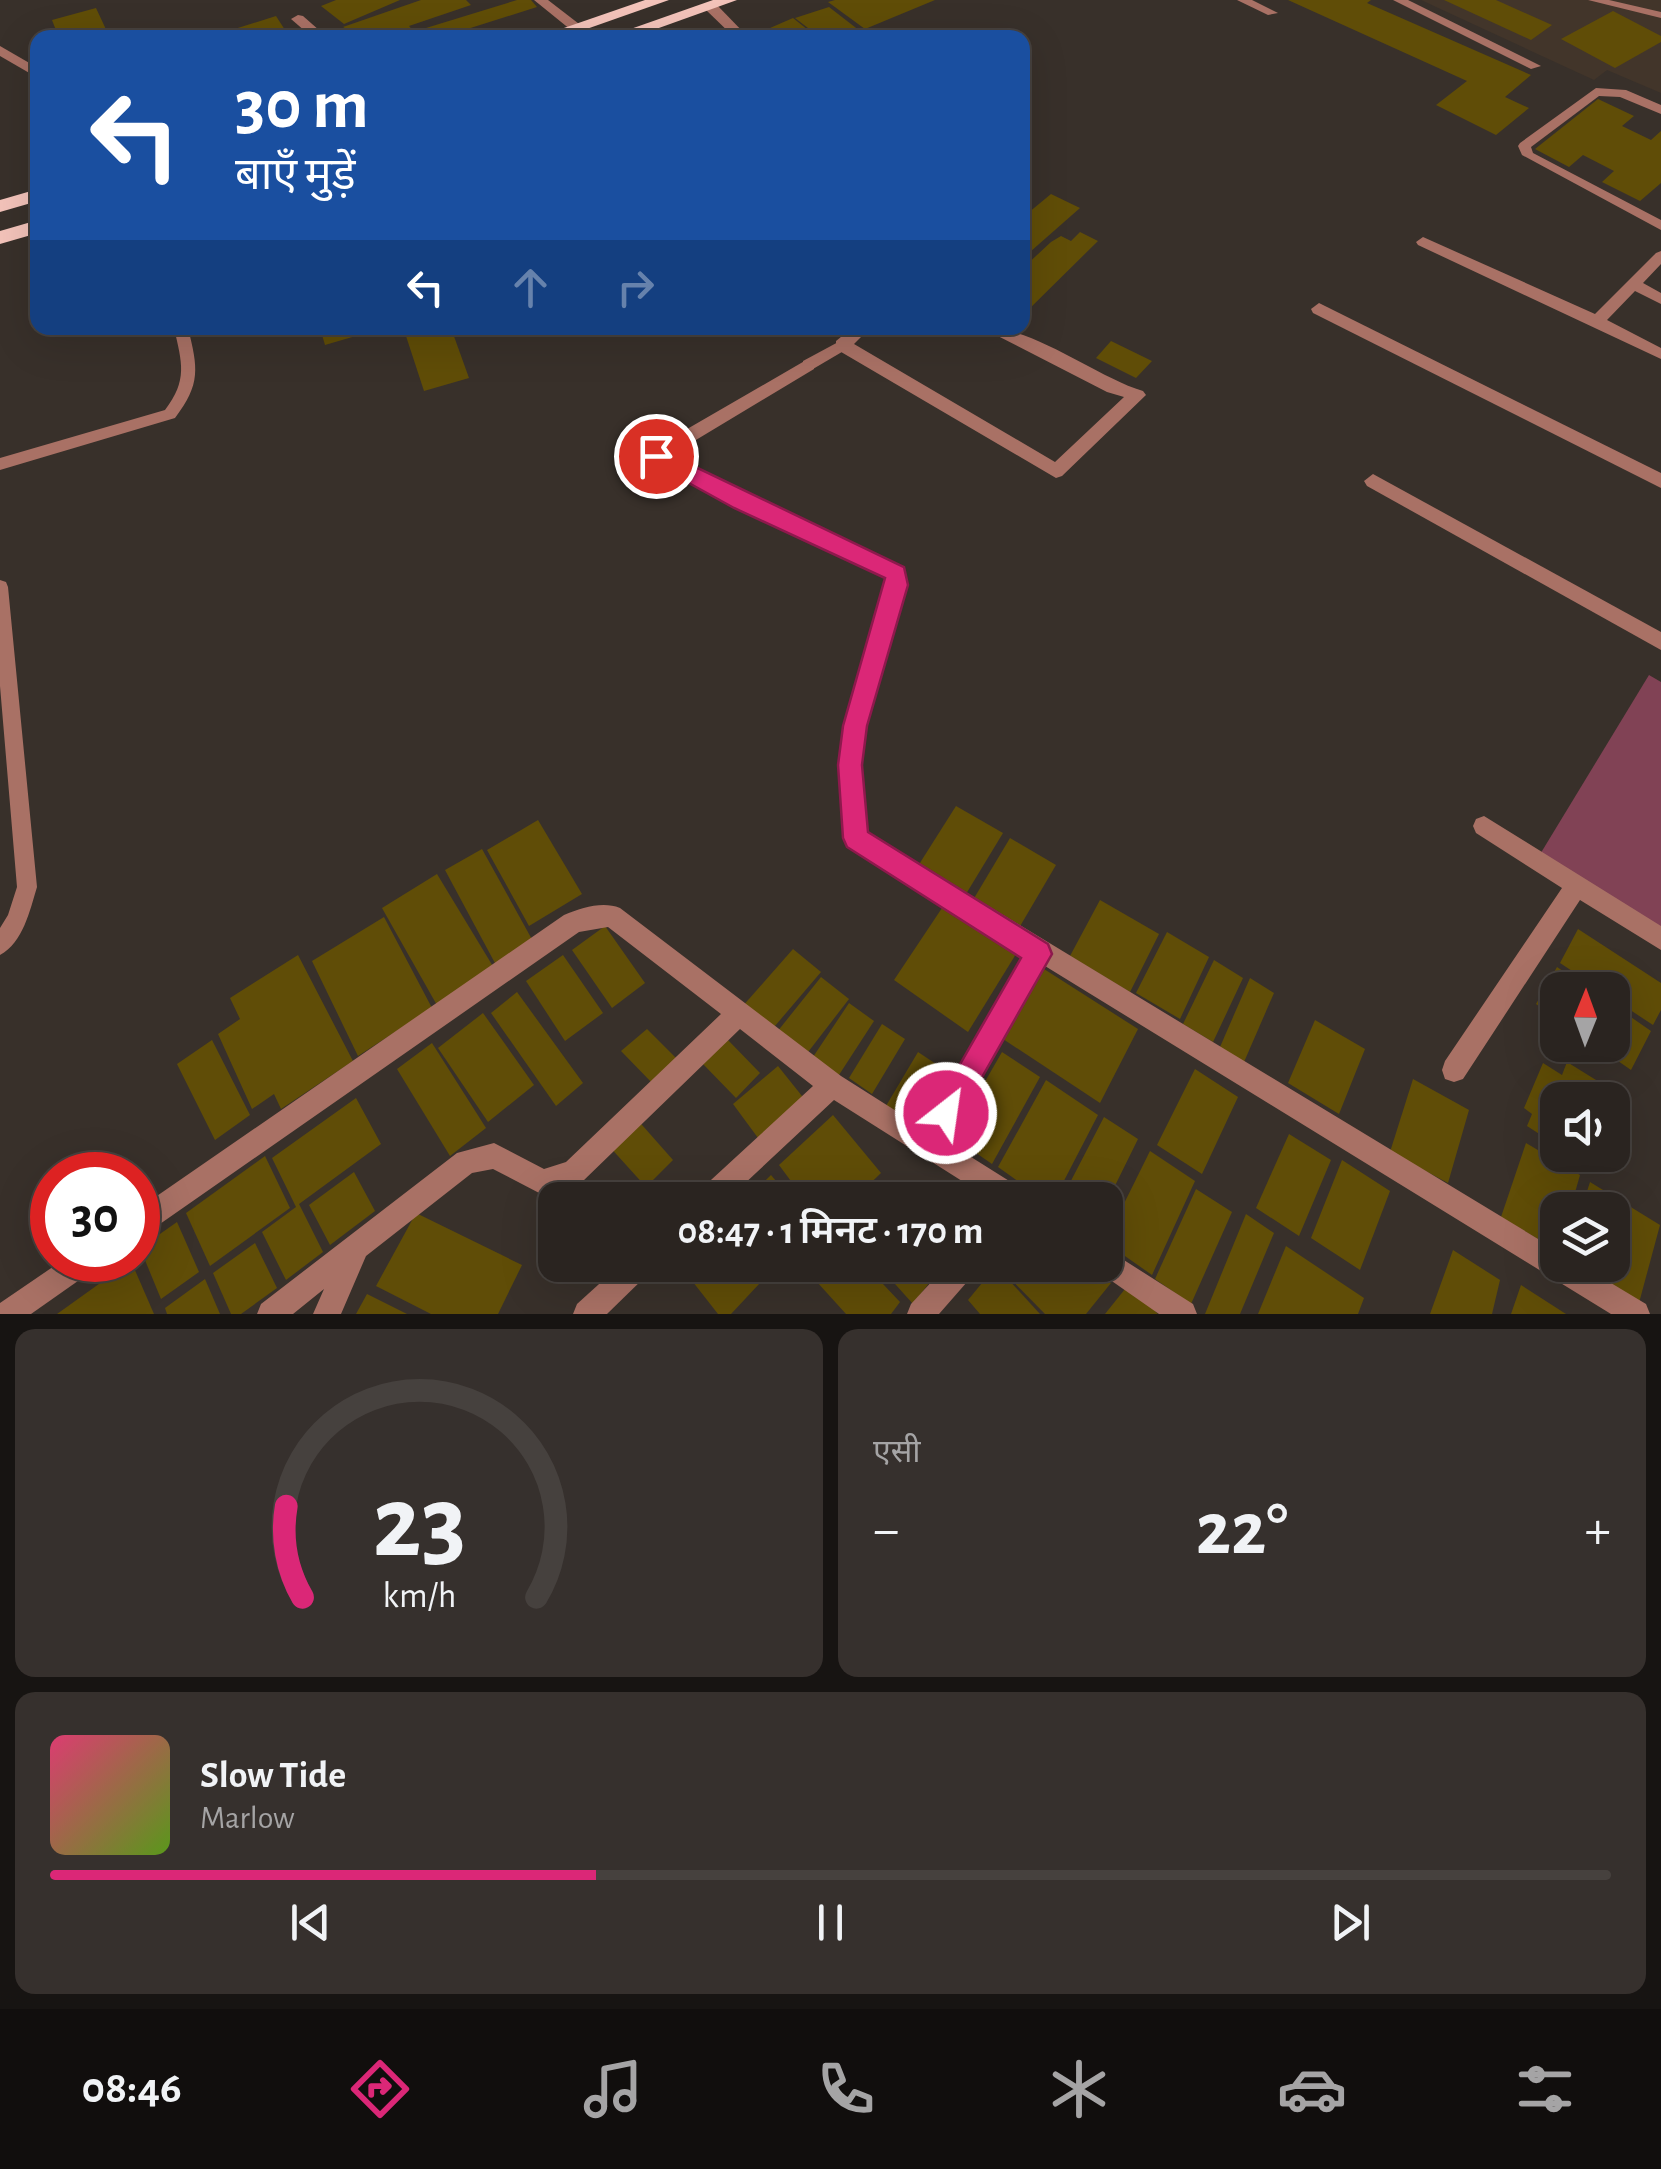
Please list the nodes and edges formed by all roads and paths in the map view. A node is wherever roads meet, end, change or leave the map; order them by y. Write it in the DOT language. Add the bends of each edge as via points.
graph roads {
  1 [pos="540,0"];
  2 [pos="660,0"];
  3 [pos="729,0"];
  4 [pos="1243,0"];
  5 [pos="1398,0"];
  6 [pos="1594,0"];
  7 [pos="710,6"];
  8 [pos="1272,13"];
  9 [pos="1661,15"];
  10 [pos="298,19"];
  11 [pos="576,27"];
  12 [pos="312,30"];
  13 [pos="567,30"];
  14 [pos="637,30"];
  15 [pos="735,30"];
  16 [pos="0,50"];
  17 [pos="1535,66"];
  18 [pos="30,69"];
  19 [pos="1661,110"];
  20 [pos="30,197"];
  21 [pos="0,206"];
  22 [pos="1660,223"];
  23 [pos="30,229"];
  24 [pos="0,238"];
  25 [pos="1423,242"];
  26 [pos="1661,256"];
  27 [pos="1633,283"];
  28 [pos="1661,299"];
  29 [pos="1319,309"];
  30 [pos="1597,321"];
  31 [pos="183,335"];
  32 [pos="854,335"];
  33 [pos="1010,335"];
  34 [pos="842,345"];
  35 [pos="1661,354"];
  36 [pos="808,365"];
  37 [pos="630,441"];
  38 [pos="656,456"];
  39 [pos="0,464"];
  40 [pos="1373,480"];
  41 [pos="1661,481"];
  42 [pos="0,588"];
  43 [pos="1661,642"];
  44 [pos="1484,826"];
  45 [pos="1576,886"];
  46 [pos="1661,939"];
  47 [pos="0,945"];
  48 [pos="1038,954"];
  49 [pos="739,1013"];
  50 [pos="1454,1070"];
  51 [pos="832,1085"];
  52 [pos="927,1145"];
  53 [pos="727,1182"];
  54 [pos="987,1182"];
  55 [pos="160,1209"];
  56 [pos="358,1246"];
  57 [pos="1123,1273"];
  58 [pos="54,1282"];
  59 [pos="621,1282"];
  60 [pos="950,1282"];
  61 [pos="8,1314"];
  62 [pos="271,1314"];
  63 [pos="327,1314"];
  64 [pos="587,1314"];
  65 [pos="921,1314"];
  66 [pos="1183,1314"];
  67 [pos="1636,1314"];
  1 -- 11 [label="street"];
  2 -- 11 [label="main road"];
  3 -- 7 [label="main road"];
  4 -- 8 [label="lane"];
  5 -- 17 [label="lane"];
  6 -- 9 [label="lane"];
  7 -- 14 [label="main road"];
  7 -- 15 [label="street"];
  10 -- 12 [label="street"];
  11 -- 13 [label="main road"];
  16 -- 18 [label="street"];
  19 -- 22 [label="lane" via="1622,93 1596,92 1524,146 1528,155"];
  20 -- 21 [label="main road"];
  23 -- 24 [label="main road"];
  25 -- 30 [label="lane"];
  26 -- 27 [label="lane"];
  27 -- 28 [label="lane"];
  27 -- 30 [label="lane"];
  29 -- 41 [label="street"];
  30 -- 35 [label="lane"];
  31 -- 39 [label="lane" via="192,376 170,414"];
  32 -- 34 [label="street"];
  33 -- 34 [label="street" via="1137,395 1056,471"];
  34 -- 36 [label="lane"];
  36 -- 38 [label="street"];
  37 -- 38 [label="street"];
  38 -- 48 [label="street" via="896,574 855,726 850,765 856,838"];
  40 -- 43 [label="street"];
  42 -- 47 [label="lane" via="27,887"];
  44 -- 45 [label="street"];
  45 -- 46 [label="street"];
  45 -- 50 [label="street"];
  48 -- 52 [label="street"];
  48 -- 67 [label="street"];
  49 -- 51 [label="street"];
  49 -- 55 [label="street" via="612,916 590,917"];
  49 -- 56 [label="street" via="574,1172 542,1182 494,1156 479,1157"];
  51 -- 52 [label="street"];
  51 -- 53 [label="street"];
  52 -- 54 [label="street"];
  56 -- 62 [label="street"];
  56 -- 63 [label="street"];
  57 -- 66 [label="street"];
  58 -- 61 [label="street"];
  59 -- 64 [label="street"];
  60 -- 65 [label="street"];
}
